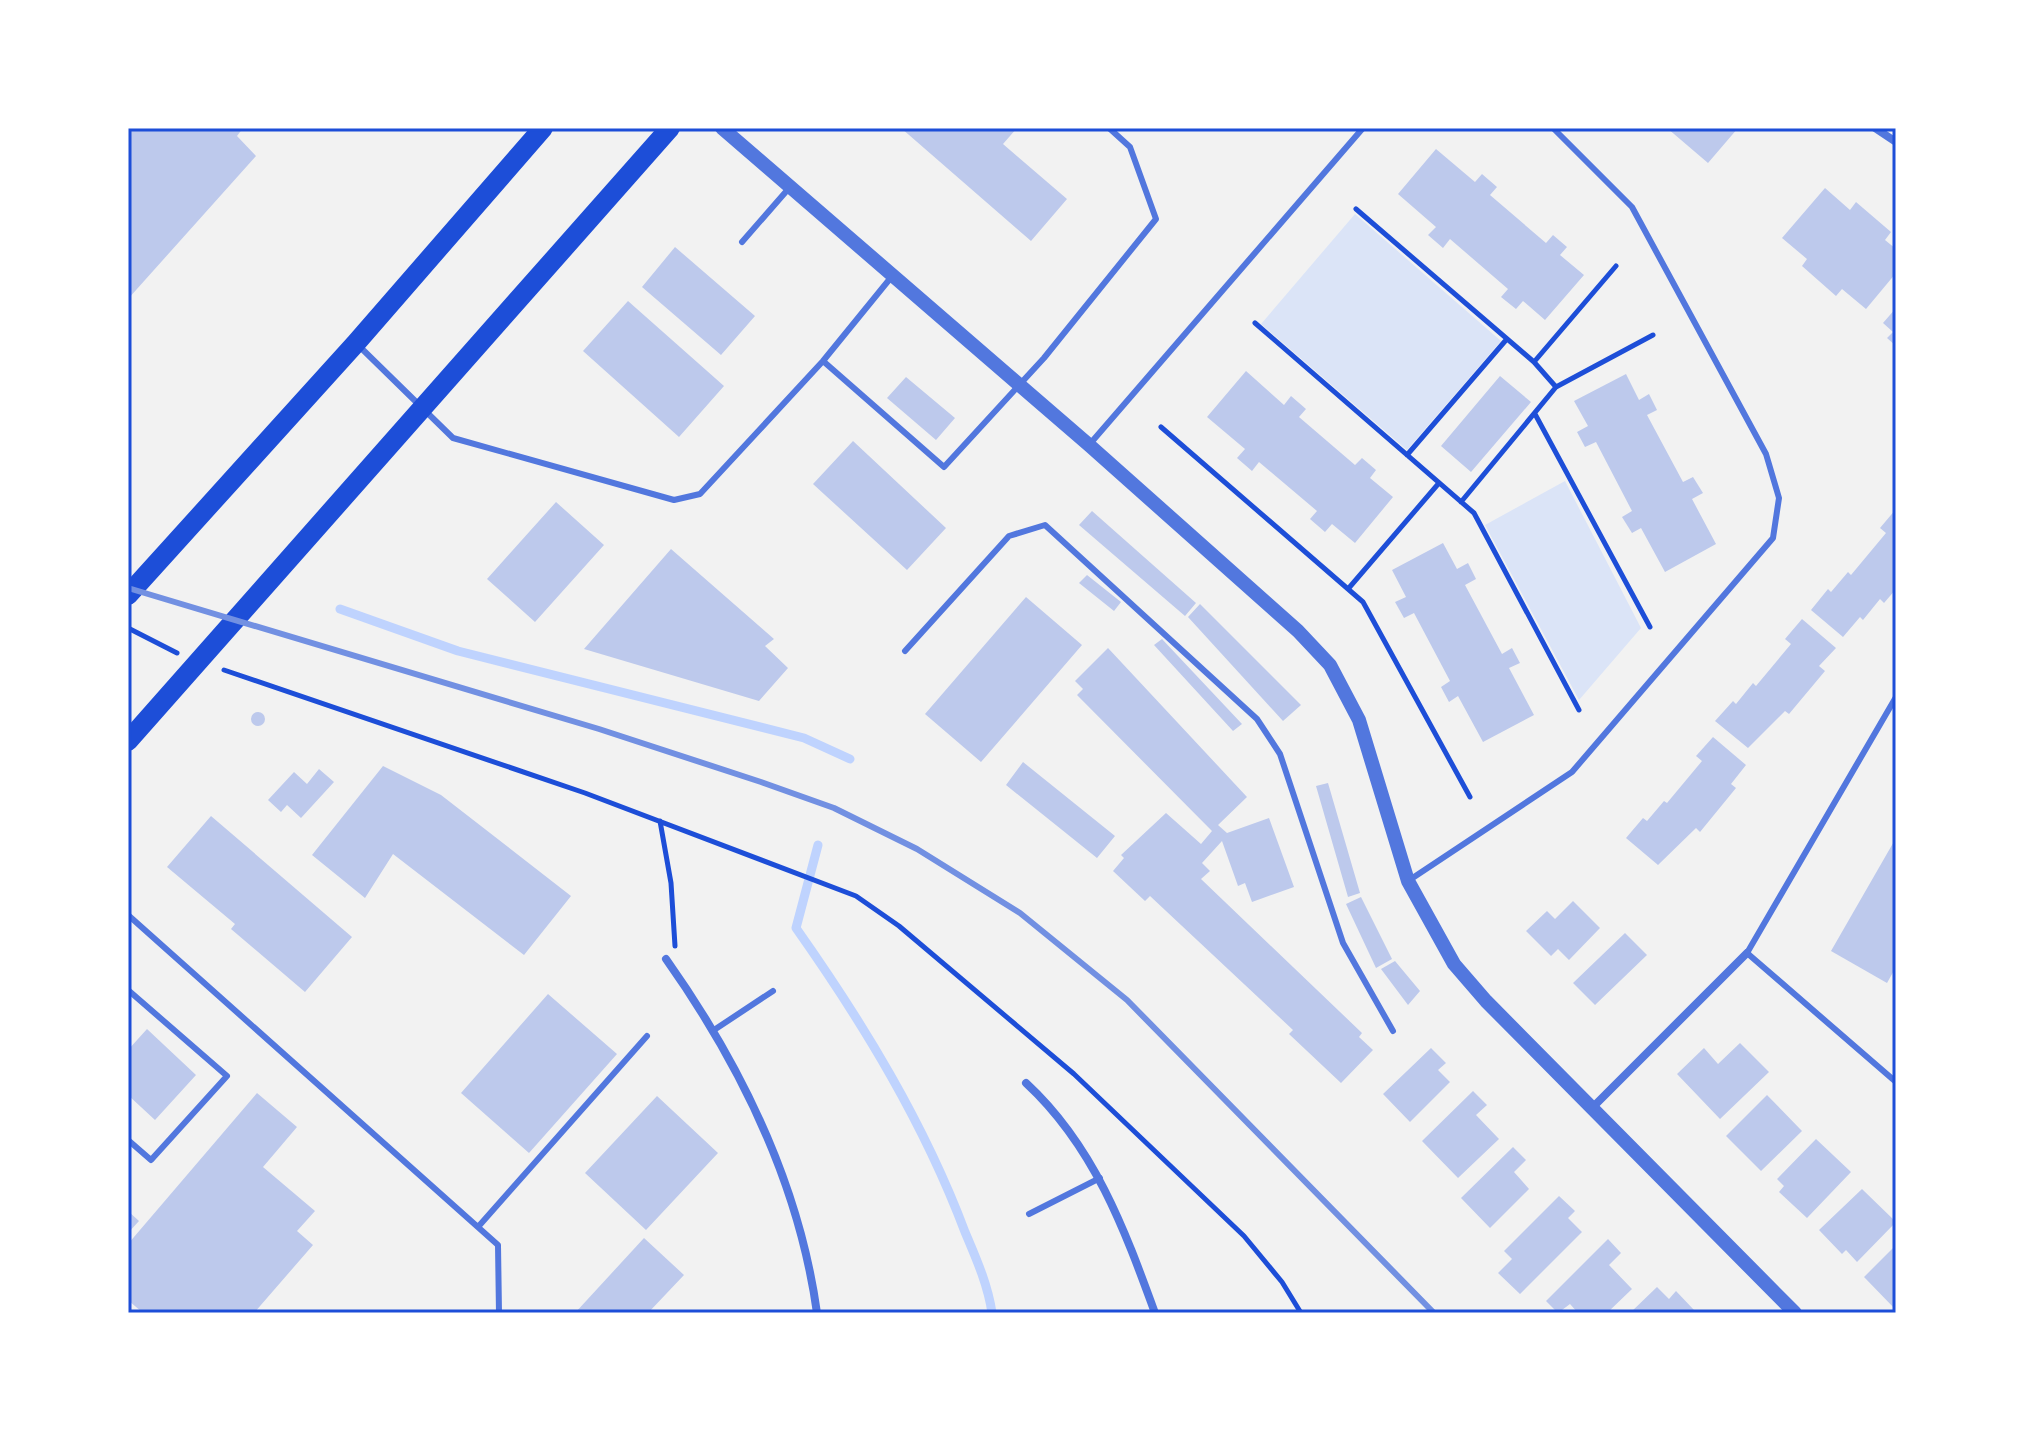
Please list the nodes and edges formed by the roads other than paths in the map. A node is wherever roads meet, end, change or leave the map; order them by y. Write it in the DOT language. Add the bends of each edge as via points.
graph roads {
  1 [pos="543,128"];
  2 [pos="670,128"];
  3 [pos="722,128"];
  4 [pos="1109,128"];
  5 [pos="1363,128"];
  6 [pos="1553,128"];
  7 [pos="1875,128"];
  8 [pos="1896,142"];
  9 [pos="790,187"];
  10 [pos="742,242"];
  11 [pos="893,275"];
  12 [pos="356,343"];
  13 [pos="823,361"];
  14 [pos="1021,385"];
  15 [pos="420,409"];
  16 [pos="1089,445"];
  17 [pos="128,595"];
  18 [pos="905,651"];
  19 [pos="1896,697"];
  20 [pos="128,741"];
  21 [pos="1408,881"];
  22 [pos="128,915"];
  23 [pos="1747,953"];
  24 [pos="666,959"];
  25 [pos="128,990"];
  26 [pos="773,991"];
  27 [pos="714,1030"];
  28 [pos="1393,1031"];
  29 [pos="647,1036"];
  30 [pos="1896,1082"];
  31 [pos="1026,1083"];
  32 [pos="1592,1108"];
  33 [pos="128,1140"];
  34 [pos="1100,1178"];
  35 [pos="1029,1214"];
  36 [pos="478,1227"];
  37 [pos="499,1313"];
  38 [pos="817,1313"];
  39 [pos="1155,1313"];
  40 [pos="1795,1313"];
  1 -- 12 [label="main road"];
  2 -- 15 [label="main road"];
  3 -- 9 [label="street"];
  4 -- 14 [label="lane" via="1130,147 1156,219"];
  5 -- 16 [label="lane"];
  6 -- 21 [label="lane" via="1632,207 1766,454 1779,498 1773,538 1572,772"];
  7 -- 8 [label="street"];
  9 -- 10 [label="lane"];
  9 -- 11 [label="street"];
  11 -- 13 [label="lane"];
  11 -- 14 [label="street"];
  12 -- 15 [label="lane"];
  12 -- 17 [label="main road"];
  13 -- 14 [label="lane" via="944,467"];
  13 -- 15 [label="lane" via="700,494 674,500 453,438"];
  14 -- 16 [label="street"];
  15 -- 20 [label="main road"];
  16 -- 21 [label="street" via="1330,665 1359,720"];
  18 -- 28 [label="lane" via="1009,536 1045,525 1257,719 1280,754 1343,943"];
  19 -- 23 [label="lane"];
  21 -- 32 [label="street" via="1454,964"];
  22 -- 36 [label="lane"];
  23 -- 30 [label="lane"];
  23 -- 32 [label="street"];
  24 -- 27 [label="street"];
  25 -- 33 [label="lane" via="227,1076 151,1160"];
  26 -- 27 [label="lane"];
  27 -- 38 [label="street" via="774,1153 804,1248"];
  29 -- 36 [label="lane"];
  31 -- 34 [label="street" via="1067,1124"];
  32 -- 40 [label="street"];
  34 -- 35 [label="lane"];
  34 -- 39 [label="street"];
  36 -- 37 [label="lane" via="498,1245"];
}
